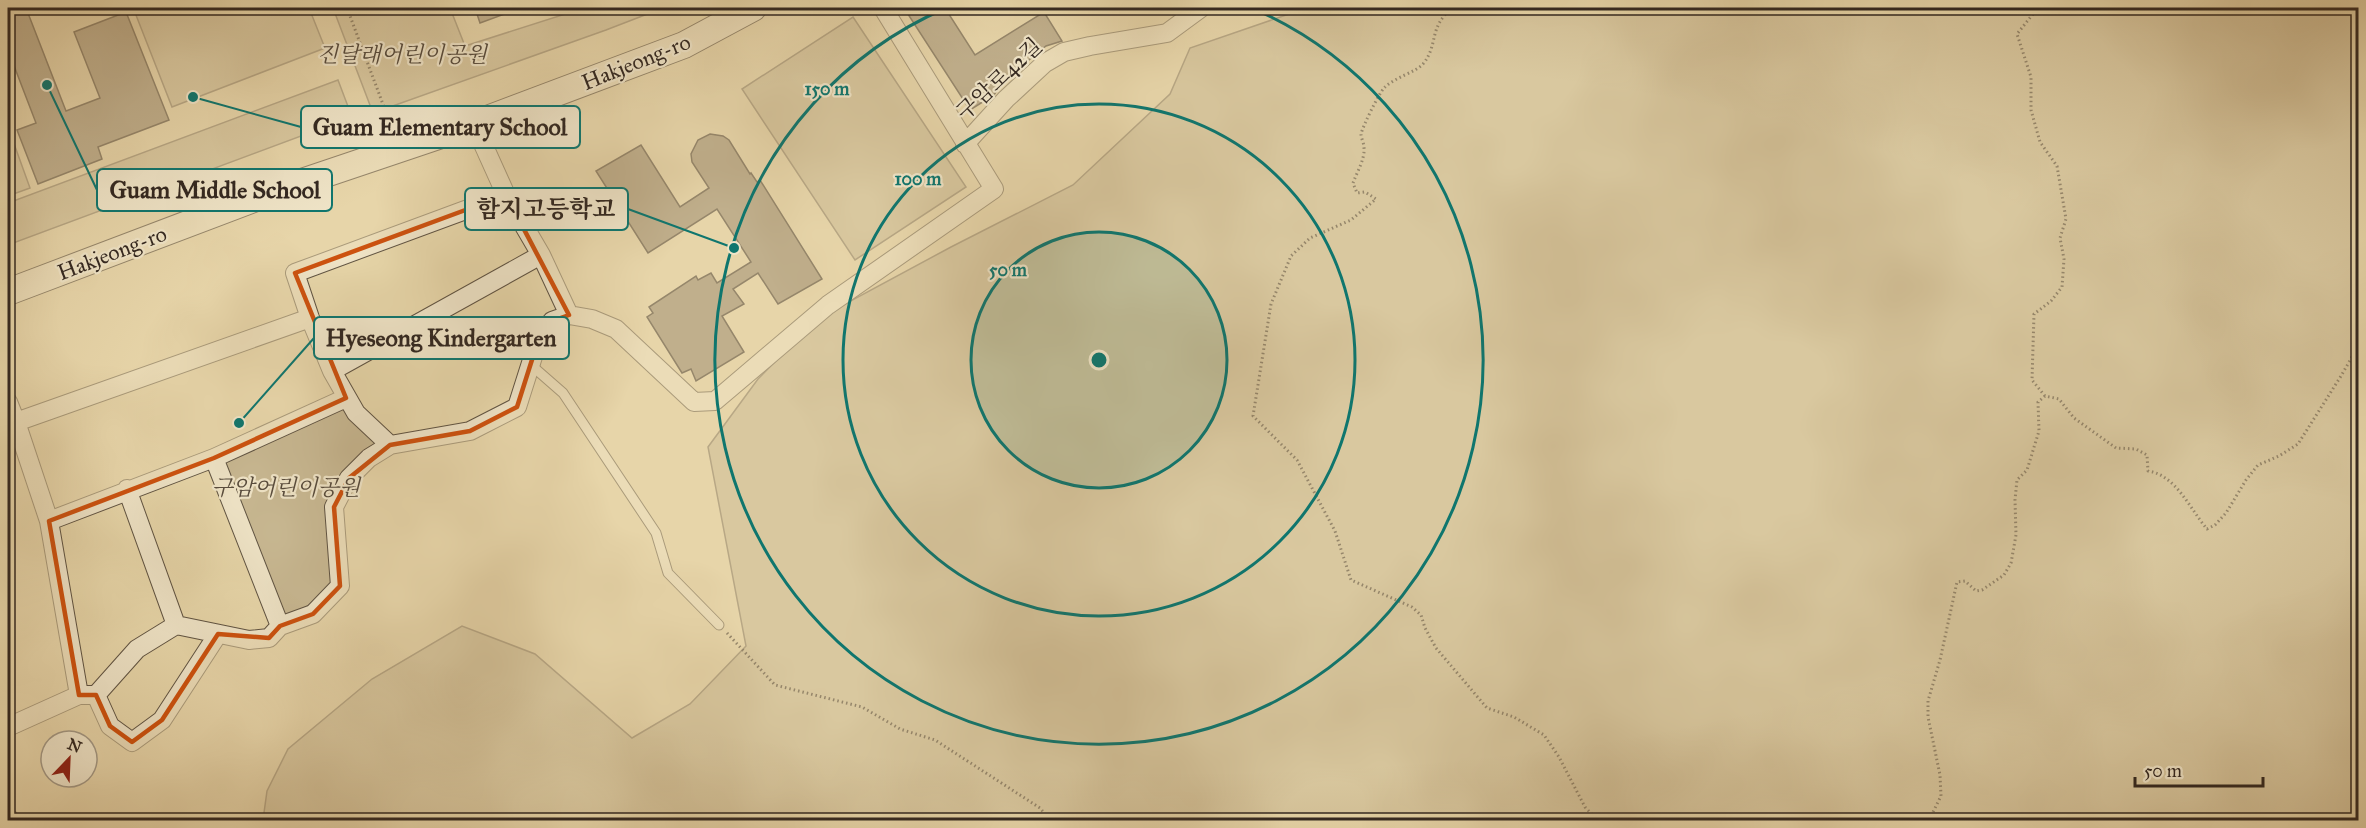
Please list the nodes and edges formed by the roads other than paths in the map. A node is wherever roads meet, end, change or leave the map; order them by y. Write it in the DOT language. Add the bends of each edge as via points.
graph roads {
  1 [pos="753,8"];
  2 [pos="883,8"];
  3 [pos="1201,8"];
  4 [pos="474,124"];
  5 [pos="965,144"];
  6 [pos="506,195"];
  7 [pos="541,255"];
  8 [pos="8,292"];
  9 [pos="569,315"];
  10 [pos="310,318"];
  11 [pos="531,364"];
  12 [pos="332,371"];
  13 [pos="346,398"];
  14 [pos="8,402"];
  15 [pos="12,426"];
  16 [pos="390,445"];
  17 [pos="214,458"];
  18 [pos="127,489"];
  19 [pos="49,520"];
  20 [pos="176,625"];
  21 [pos="719,625"];
  22 [pos="280,626"];
  23 [pos="218,634"];
  24 [pos="87,695"];
  25 [pos="8,727"];
  26 [pos="8,816"];
  27 [pos="10,820"];
  1 -- 4 [label="main road, Hakjeong-ro" via="684,45"];
  2 -- 5 [label="street"];
  3 -- 5 [label="street, 구암로42길" via="1167,33 1064,52 1045,63 1006,99"];
  4 -- 6 [label="street"];
  4 -- 8 [label="main road, Hakjeong-ro" via="272,192"];
  5 -- 9 [label="street" via="994,189 828,305 715,401 694,402 616,329"];
  6 -- 7 [label="street"];
  6 -- 10 [label="street" via="295,273"];
  7 -- 9 [label="street"];
  7 -- 12 [label="street"];
  9 -- 11 [label="street" via="552,321 537,344"];
  10 -- 12 [label="street"];
  10 -- 15 [label="street"];
  11 -- 16 [label="street" via="517,407 470,430"];
  11 -- 21 [label="lane" via="563,393 656,533 668,573"];
  12 -- 13 [label="street"];
  13 -- 16 [label="street"];
  13 -- 17 [label="street"];
  14 -- 15 [label="street"];
  15 -- 19 [label="street"];
  16 -- 22 [label="street" via="369,458 349,478 334,507 340,586 313,614"];
  17 -- 18 [label="street"];
  17 -- 22 [label="street"];
  18 -- 19 [label="street"];
  18 -- 20 [label="street"];
  19 -- 24 [label="street"];
  20 -- 23 [label="street"];
  20 -- 24 [label="street" via="137,649"];
  22 -- 23 [label="street" via="269,638 249,640"];
  23 -- 24 [label="street" via="162,720 132,742 110,726"];
  24 -- 25 [label="street"];
  26 -- 27 [label="street"];
}
